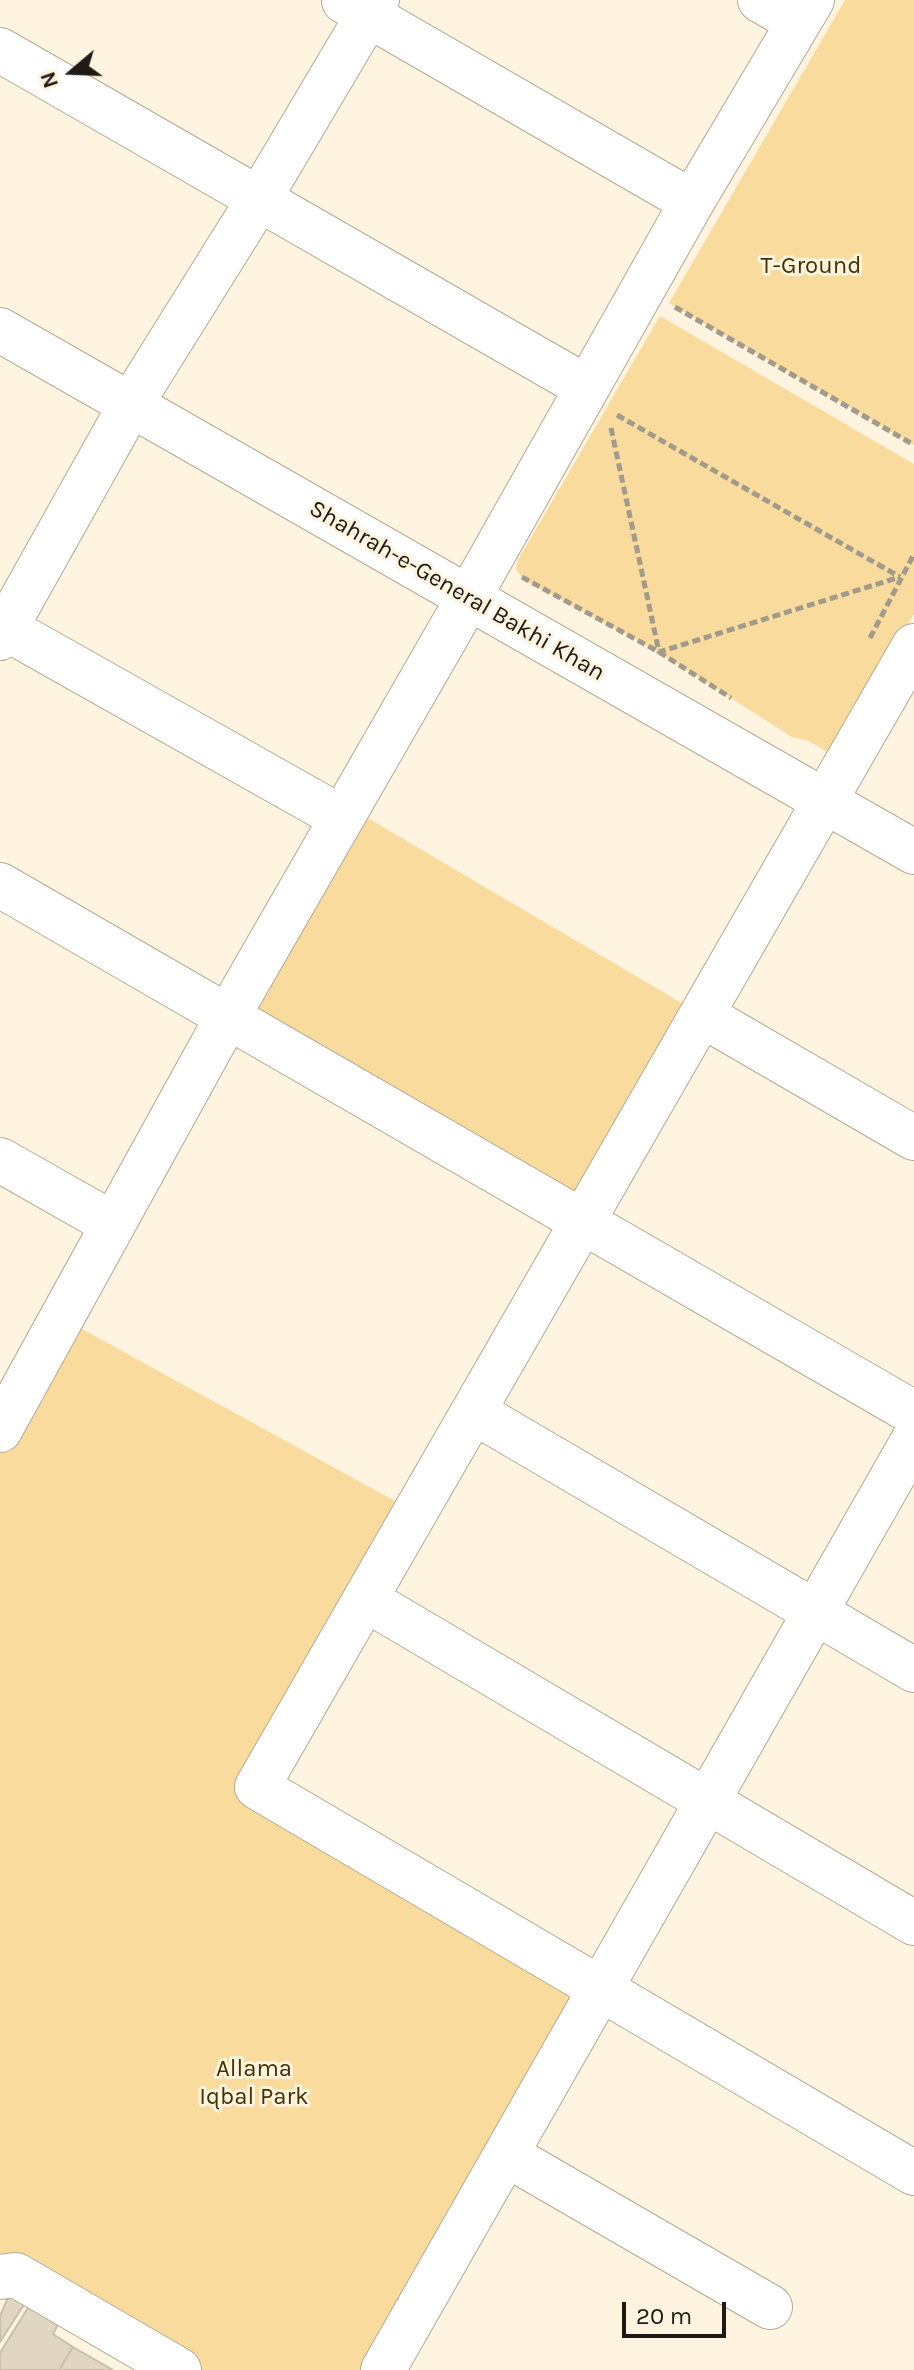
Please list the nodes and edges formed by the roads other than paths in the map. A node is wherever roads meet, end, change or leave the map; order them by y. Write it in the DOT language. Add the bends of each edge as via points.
graph roads {
  1 [pos="760,0"];
  2 [pos="362,5"];
  3 [pos="805,11"];
  4 [pos="0,50"];
  5 [pos="259,199"];
  6 [pos="692,202"];
  7 [pos="0,330"];
  8 [pos="596,398"];
  9 [pos="131,404"];
  10 [pos="469,597"];
  11 [pos="2,630"];
  12 [pos="914,646"];
  13 [pos="825,801"];
  14 [pos="342,818"];
  15 [pos="914,852"];
  16 [pos="0,885"];
  17 [pos="702,1015"];
  18 [pos="228,1016"];
  19 [pos="914,1138"];
  20 [pos="0,1160"];
  21 [pos="583,1222"];
  22 [pos="113,1224"];
  23 [pos="474,1412"];
  24 [pos="914,1413"];
  25 [pos="2,1420"];
  26 [pos="914,1439"];
  27 [pos="365,1599"];
  28 [pos="815,1612"];
  29 [pos="914,1670"];
  30 [pos="707,1801"];
  31 [pos="914,1923"];
  32 [pos="600,1990"];
  33 [pos="507,2155"];
  34 [pos="914,2173"];
  35 [pos="0,2277"];
  36 [pos="770,2307"];
  37 [pos="179,2370"];
  38 [pos="383,2370"];
  1 -- 3 [label="street"];
  2 -- 5 [label="street"];
  2 -- 6 [label="street"];
  3 -- 6 [label="street"];
  4 -- 5 [label="street"];
  5 -- 8 [label="street"];
  5 -- 9 [label="street"];
  6 -- 8 [label="street"];
  7 -- 9 [label="street, Shahrah-e-General Bakhi Khan"];
  8 -- 10 [label="street"];
  9 -- 10 [label="street, Shahrah-e-General Bakhi Khan"];
  9 -- 11 [label="street"];
  10 -- 13 [label="street, Shahrah-e-General Bakhi Khan"];
  10 -- 14 [label="street"];
  11 -- 14 [label="street"];
  12 -- 13 [label="street"];
  13 -- 15 [label="street, Shahrah-e-General Bakhi Khan"];
  13 -- 17 [label="street"];
  14 -- 18 [label="street"];
  16 -- 18 [label="street"];
  17 -- 19 [label="street"];
  17 -- 21 [label="street"];
  18 -- 21 [label="street"];
  18 -- 22 [label="street"];
  20 -- 22 [label="street"];
  21 -- 23 [label="street"];
  21 -- 24 [label="street"];
  22 -- 25 [label="street"];
  23 -- 27 [label="street"];
  23 -- 28 [label="street"];
  26 -- 28 [label="street"];
  27 -- 30 [label="street"];
  27 -- 32 [label="street" via="257,1787"];
  28 -- 29 [label="street"];
  28 -- 30 [label="street"];
  30 -- 31 [label="street"];
  30 -- 32 [label="street"];
  32 -- 33 [label="street"];
  32 -- 34 [label="street"];
  33 -- 36 [label="street"];
  33 -- 38 [label="street"];
  35 -- 37 [label="street" via="16,2275"];
}
